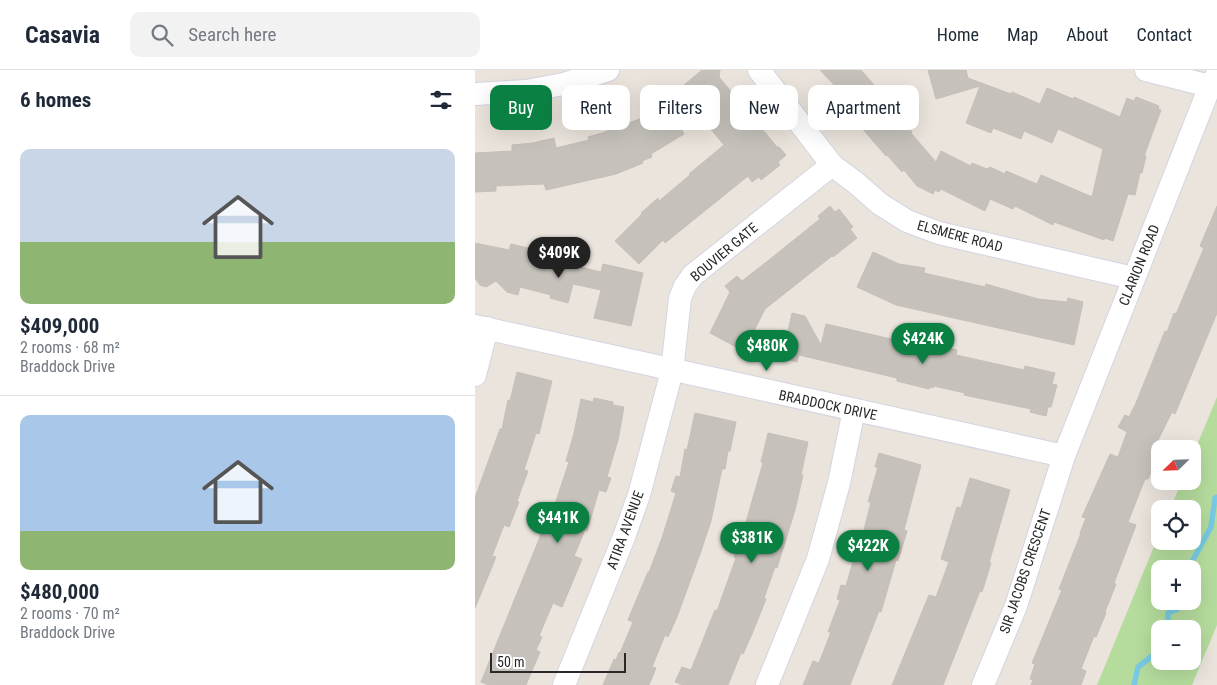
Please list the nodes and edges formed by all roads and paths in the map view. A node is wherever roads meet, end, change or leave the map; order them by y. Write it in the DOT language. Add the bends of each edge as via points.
graph roads {
  1 [pos="608,70"];
  2 [pos="759,70"];
  3 [pos="1146,70"];
  4 [pos="1213,81"];
  5 [pos="475,94"];
  6 [pos="832,165"];
  7 [pos="1133,278"];
  8 [pos="481,327"];
  9 [pos="672,370"];
  10 [pos="475,375"];
  11 [pos="854,410"];
  12 [pos="1064,456"];
  13 [pos="564,685"];
  14 [pos="767,685"];
  15 [pos="983,685"];
  1 -- 5 [label="street" via="564,84 527,91"];
  2 -- 6 [label="street, ELSMERE ROAD"];
  3 -- 4 [label="street"];
  4 -- 7 [label="street, CLARION ROAD"];
  6 -- 7 [label="street, ELSMERE ROAD" via="880,204 907,221 939,233"];
  6 -- 9 [label="street, BOUVIER GATE" via="693,275 680,298"];
  7 -- 12 [label="street, CLARION ROAD"];
  8 -- 9 [label="street, BRADDOCK DRIVE"];
  8 -- 10 [label="street"];
  9 -- 11 [label="street, BRADDOCK DRIVE"];
  9 -- 13 [label="street, ATIRA AVENUE" via="639,494"];
  11 -- 12 [label="street, BRADDOCK DRIVE"];
  11 -- 14 [label="street" via="839,483 818,559"];
  12 -- 15 [label="street, SIR JACOBS CRESCENT" via="1015,606"];
}
